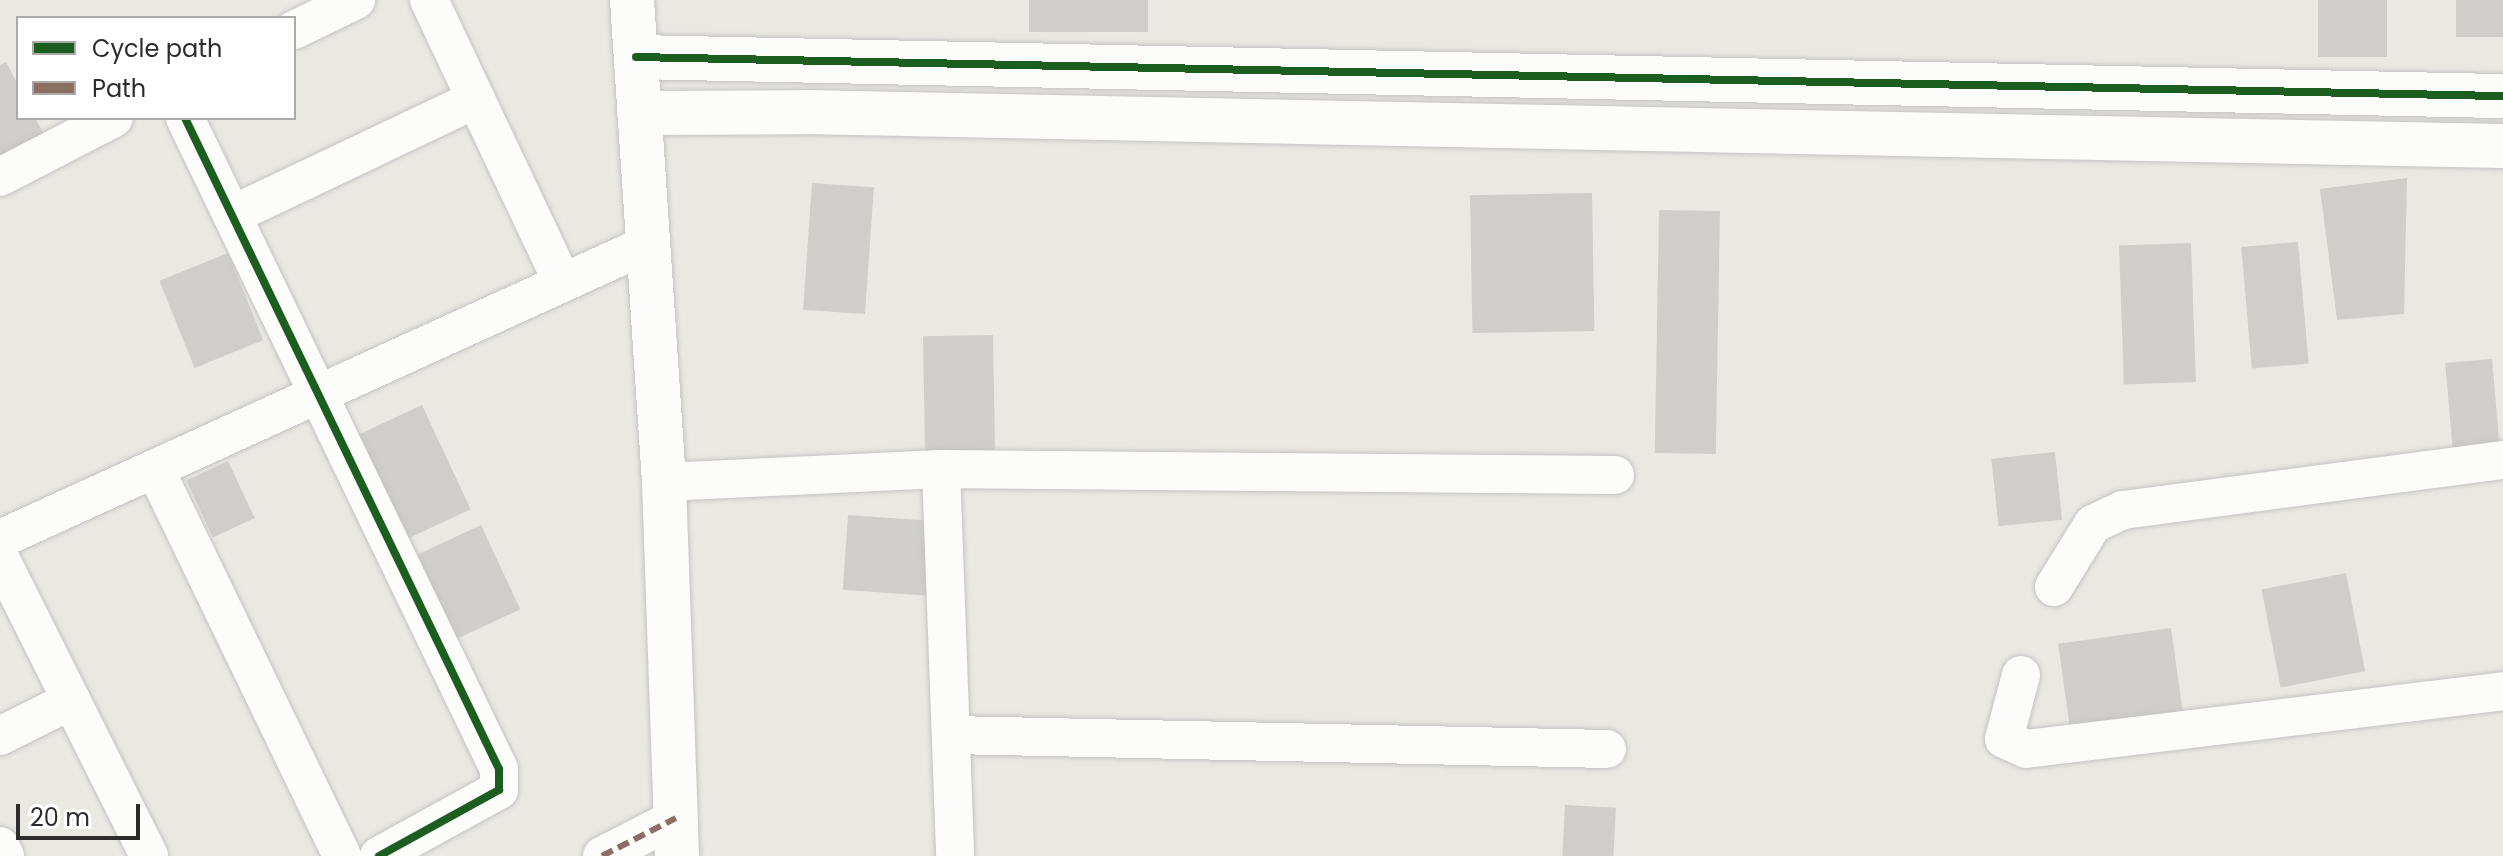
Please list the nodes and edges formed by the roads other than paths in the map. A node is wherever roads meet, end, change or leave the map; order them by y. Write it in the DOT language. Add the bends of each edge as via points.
graph roads {
  1 [pos="356,0"];
  2 [pos="429,0"];
  3 [pos="632,0"];
  4 [pos="296,29"];
  5 [pos="636,57"];
  6 [pos="2503,96"];
  7 [pos="476,99"];
  8 [pos="639,113"];
  9 [pos="110,120"];
  10 [pos="186,120"];
  11 [pos="2503,146"];
  12 [pos="0,177"];
  13 [pos="232,215"];
  14 [pos="646,245"];
  15 [pos="563,283"];
  16 [pos="317,394"];
  17 [pos="2503,460"];
  18 [pos="155,469"];
  19 [pos="941,469"];
  20 [pos="1615,475"];
  21 [pos="664,482"];
  22 [pos="0,539"];
  23 [pos="0,558"];
  24 [pos="2054,587"];
  25 [pos="2021,675"];
  26 [pos="2503,691"];
  27 [pos="72,700"];
  28 [pos="951,735"];
  29 [pos="0,736"];
  30 [pos="1607,749"];
  31 [pos="676,837"];
  32 [pos="0,846"];
  33 [pos="5,856"];
  34 [pos="149,856"];
  35 [pos="342,856"];
  36 [pos="379,856"];
  37 [pos="602,856"];
  38 [pos="955,856"];
  1 -- 4 [label="street"];
  2 -- 7 [label="street"];
  3 -- 5 [label="street"];
  5 -- 6 [label="street"];
  5 -- 8 [label="street"];
  7 -- 13 [label="street"];
  7 -- 15 [label="street"];
  8 -- 11 [label="street"];
  8 -- 14 [label="street"];
  9 -- 12 [label="street"];
  10 -- 13 [label="street"];
  13 -- 16 [label="street"];
  14 -- 15 [label="street"];
  14 -- 21 [label="street"];
  15 -- 16 [label="street"];
  16 -- 18 [label="street"];
  16 -- 36 [label="street" via="501,776 499,790 490,797"];
  17 -- 24 [label="street" via="2123,510 2093,524"];
  18 -- 22 [label="street"];
  18 -- 35 [label="street"];
  19 -- 20 [label="street"];
  19 -- 21 [label="street"];
  19 -- 28 [label="street"];
  21 -- 31 [label="street"];
  23 -- 27 [label="street"];
  25 -- 26 [label="street" via="2004,739 2026,749"];
  27 -- 29 [label="street"];
  27 -- 34 [label="street"];
  28 -- 30 [label="street"];
  28 -- 38 [label="street"];
  31 -- 37 [label="street"];
  32 -- 33 [label="street"];
}
